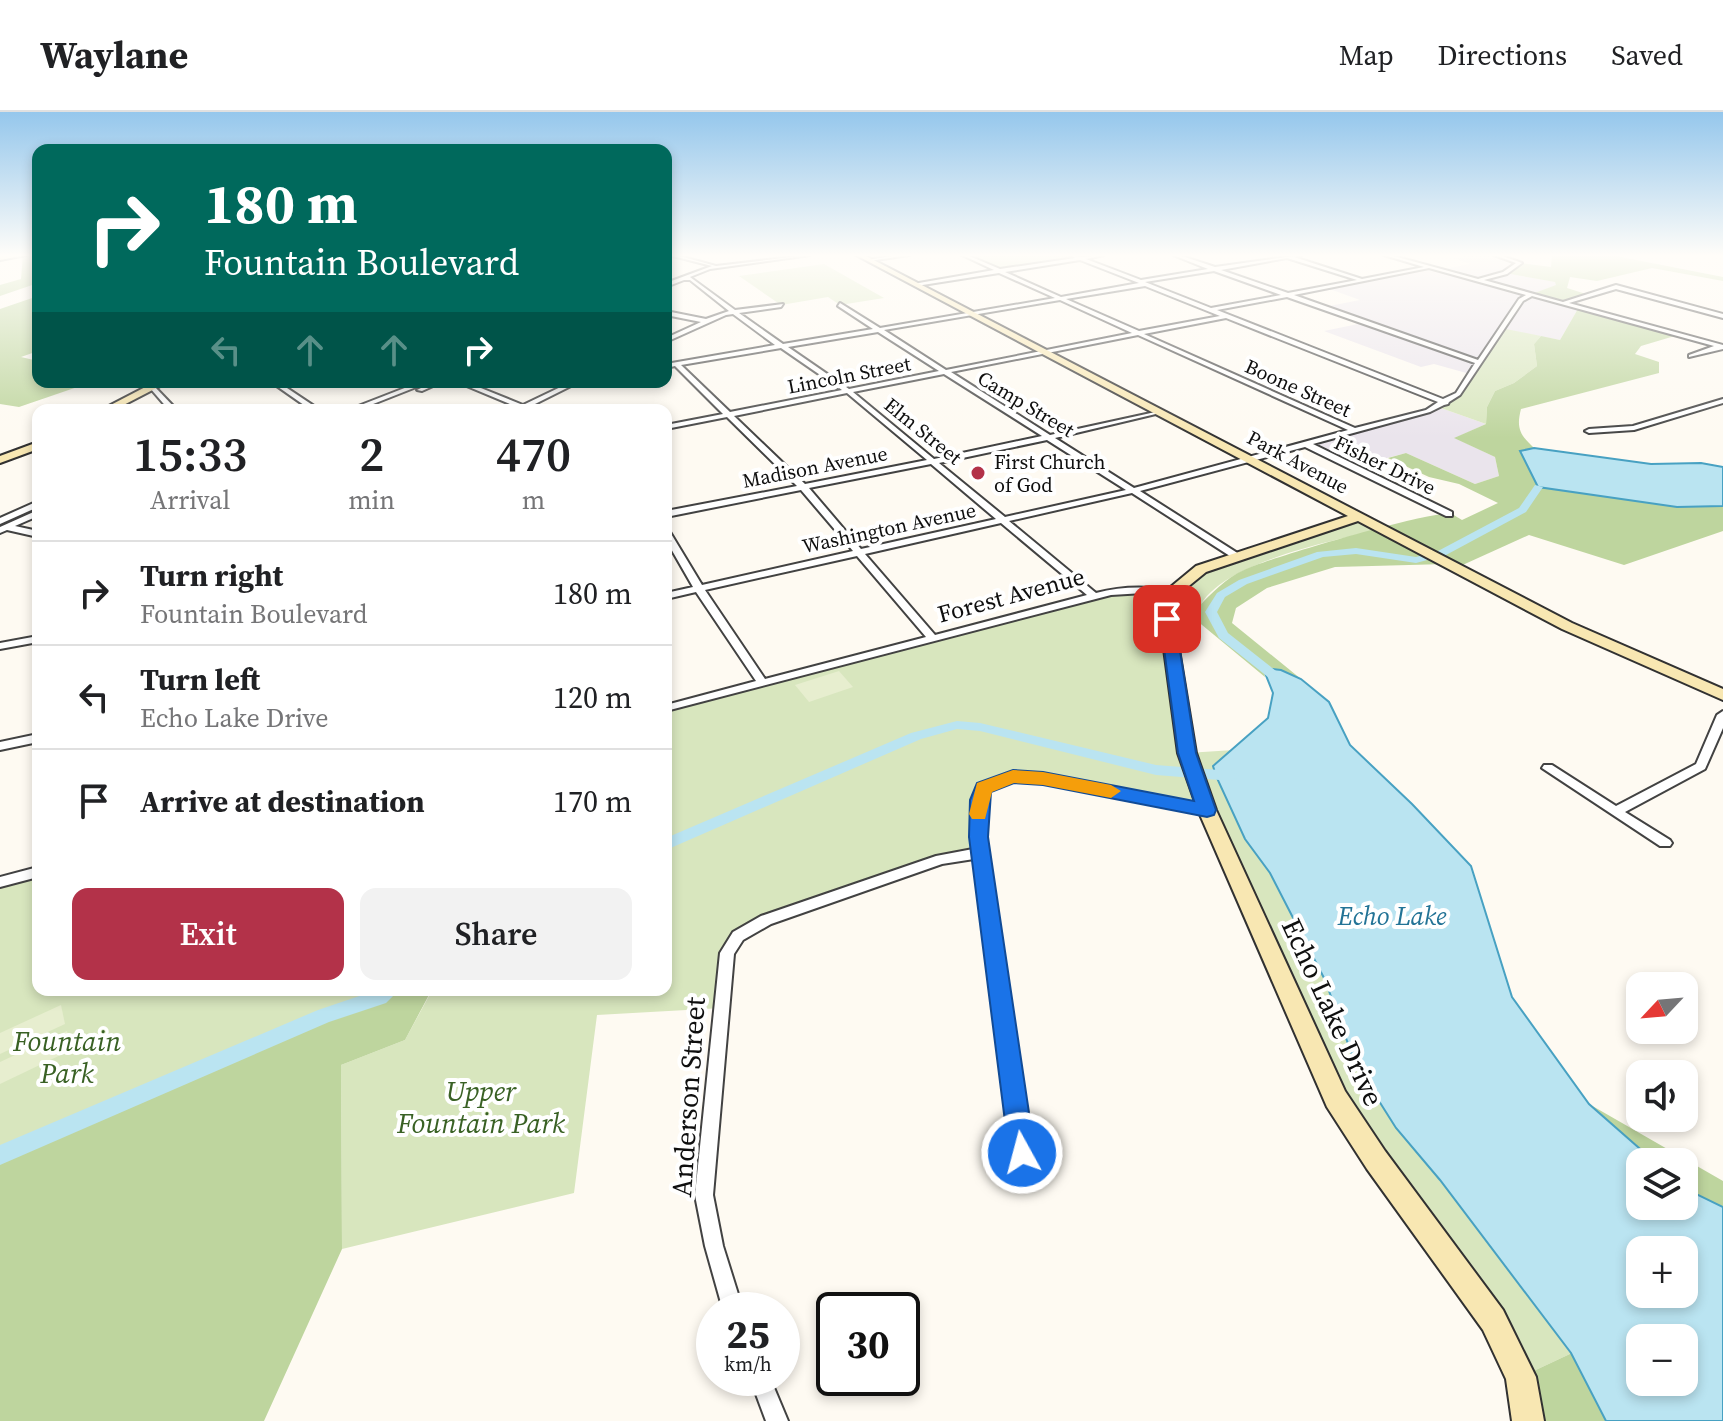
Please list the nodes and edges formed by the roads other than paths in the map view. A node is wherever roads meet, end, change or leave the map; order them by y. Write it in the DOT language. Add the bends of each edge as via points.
graph roads {
  1 [pos="681,316"];
  2 [pos="721,316"];
  3 [pos="739,316"];
  4 [pos="857,316"];
  5 [pos="962,316"];
  6 [pos="978,316"];
  7 [pos="1101,316"];
  8 [pos="1226,316"];
  9 [pos="1348,316"];
  10 [pos="1510,316"];
  11 [pos="1611,316"];
  12 [pos="706,321"];
  13 [pos="880,331"];
  14 [pos="1138,333"];
  15 [pos="672,337"];
  16 [pos="782,346"];
  17 [pos="1722,347"];
  18 [pos="1046,352"];
  19 [pos="1691,356"];
  20 [pos="1477,362"];
  21 [pos="676,364"];
  22 [pos="672,365"];
  23 [pos="944,373"];
  24 [pos="149,388"];
  25 [pos="283,388"];
  26 [pos="410,388"];
  27 [pos="424,388"];
  28 [pos="474,388"];
  29 [pos="564,388"];
  30 [pos="848,391"];
  31 [pos="1723,401"];
  32 [pos="1446,403"];
  33 [pos="118,404"];
  34 [pos="307,404"];
  35 [pos="368,404"];
  36 [pos="383,404"];
  37 [pos="511,404"];
  38 [pos="533,404"];
  39 [pos="1158,412"];
  40 [pos="729,415"];
  41 [pos="672,426"];
  42 [pos="1355,431"];
  43 [pos="1589,431"];
  44 [pos="1049,437"];
  45 [pos="1306,444"];
  46 [pos="32,447"];
  47 [pos="0,460"];
  48 [pos="1252,460"];
  49 [pos="935,461"];
  50 [pos="803,487"];
  51 [pos="1136,490"];
  52 [pos="32,508"];
  53 [pos="672,513"];
  54 [pos="1449,514"];
  55 [pos="32,515"];
  56 [pos="1358,517"];
  57 [pos="1007,521"];
  58 [pos="1,526"];
  59 [pos="32,533"];
  60 [pos="672,542"];
  61 [pos="861,553"];
  62 [pos="1236,556"];
  63 [pos="699,589"];
  64 [pos="1172,593"];
  65 [pos="672,595"];
  66 [pos="1094,596"];
  67 [pos="932,638"];
  68 [pos="32,640"];
  69 [pos="0,646"];
  70 [pos="762,682"];
  71 [pos="1723,695"];
  72 [pos="672,706"];
  73 [pos="1723,715"];
  74 [pos="32,739"];
  75 [pos="0,746"];
  76 [pos="1548,768"];
  77 [pos="1207,810"];
  78 [pos="1616,811"];
  79 [pos="1665,843"];
  80 [pos="981,853"];
  81 [pos="32,874"];
  82 [pos="0,882"];
  83 [pos="1022,1153"];
  84 [pos="728,1292"];
  85 [pos="767,1396"];
  86 [pos="777,1421"];
  87 [pos="1528,1421"];
  1 -- 12 [label="street"];
  2 -- 12 [label="street"];
  3 -- 16 [label="street, Elm Street"];
  4 -- 13 [label="street, Camp Street"];
  5 -- 13 [label="street"];
  6 -- 18 [label="street, Park Avenue"];
  7 -- 14 [label="street, Boone Street"];
  8 -- 14 [label="street, Lincoln Street"];
  8 -- 32 [label="street"];
  9 -- 20 [label="street"];
  10 -- 20 [label="street"];
  11 -- 17 [label="street"];
  12 -- 15 [label="street"];
  13 -- 16 [label="street"];
  13 -- 23 [label="street, Camp Street"];
  14 -- 18 [label="street, Lincoln Street"];
  14 -- 42 [label="street, Boone Street"];
  16 -- 21 [label="street"];
  16 -- 30 [label="street, Elm Street"];
  17 -- 19 [label="street"];
  18 -- 23 [label="street, Lincoln Street"];
  18 -- 39 [label="street, Park Avenue"];
  20 -- 32 [label="street" via="1458,394"];
  21 -- 22 [label="street"];
  21 -- 40 [label="street"];
  23 -- 30 [label="street, Lincoln Street"];
  23 -- 44 [label="street, Camp Street"];
  24 -- 33 [label="street"];
  25 -- 34 [label="street"];
  26 -- 35 [label="street"];
  27 -- 36 [label="street"];
  28 -- 37 [label="street"];
  29 -- 38 [label="street"];
  30 -- 40 [label="street, Lincoln Street"];
  30 -- 49 [label="street, Elm Street"];
  31 -- 43 [label="street" via="1634,428"];
  32 -- 42 [label="street, Washington Avenue"];
  39 -- 44 [label="street, Madison Avenue"];
  39 -- 48 [label="street, Park Avenue"];
  40 -- 41 [label="street, Lincoln Street"];
  40 -- 50 [label="street"];
  42 -- 45 [label="street, Washington Avenue"];
  44 -- 49 [label="street, Madison Avenue"];
  44 -- 51 [label="street, Camp Street"];
  45 -- 48 [label="street, Washington Avenue"];
  45 -- 54 [label="street, Fisher Drive"];
  46 -- 47 [label="street"];
  48 -- 51 [label="street, Washington Avenue"];
  48 -- 56 [label="street, Park Avenue"];
  49 -- 50 [label="street, Madison Avenue"];
  49 -- 57 [label="street, Elm Street"];
  50 -- 53 [label="street, Madison Avenue"];
  50 -- 61 [label="street"];
  51 -- 57 [label="street, Washington Avenue"];
  51 -- 62 [label="street, Camp Street"];
  52 -- 58 [label="street"];
  55 -- 58 [label="street"];
  56 -- 62 [label="street"];
  56 -- 71 [label="street, Park Avenue" via="1567,626"];
  57 -- 61 [label="street, Washington Avenue"];
  57 -- 66 [label="street, Elm Street"];
  58 -- 59 [label="street"];
  60 -- 63 [label="street"];
  61 -- 63 [label="street, Washington Avenue"];
  61 -- 67 [label="street"];
  62 -- 64 [label="street" via="1201,569"];
  63 -- 65 [label="street, Washington Avenue"];
  63 -- 70 [label="street"];
  64 -- 66 [label="street, Forest Avenue" via="1124,590"];
  64 -- 77 [label="street, Echo Lake Drive" via="1167,619 1187,753"];
  66 -- 67 [label="street, Forest Avenue"];
  67 -- 70 [label="street, Forest Avenue"];
  68 -- 69 [label="street"];
  70 -- 72 [label="street, Forest Avenue"];
  73 -- 78 [label="street" via="1701,766"];
  74 -- 75 [label="street"];
  76 -- 78 [label="street"];
  77 -- 80 [label="street" via="1013,776 984,788 979,800"];
  77 -- 87 [label="street, Echo Lake Drive" via="1336,1099 1493,1320 1521,1377"];
  78 -- 79 [label="street"];
  80 -- 83 [label="street"];
  80 -- 84 [label="street, Anderson Street" via="941,859 766,920 738,936 727,953 704,1195"];
  81 -- 82 [label="street"];
  85 -- 86 [label="street"];
}
